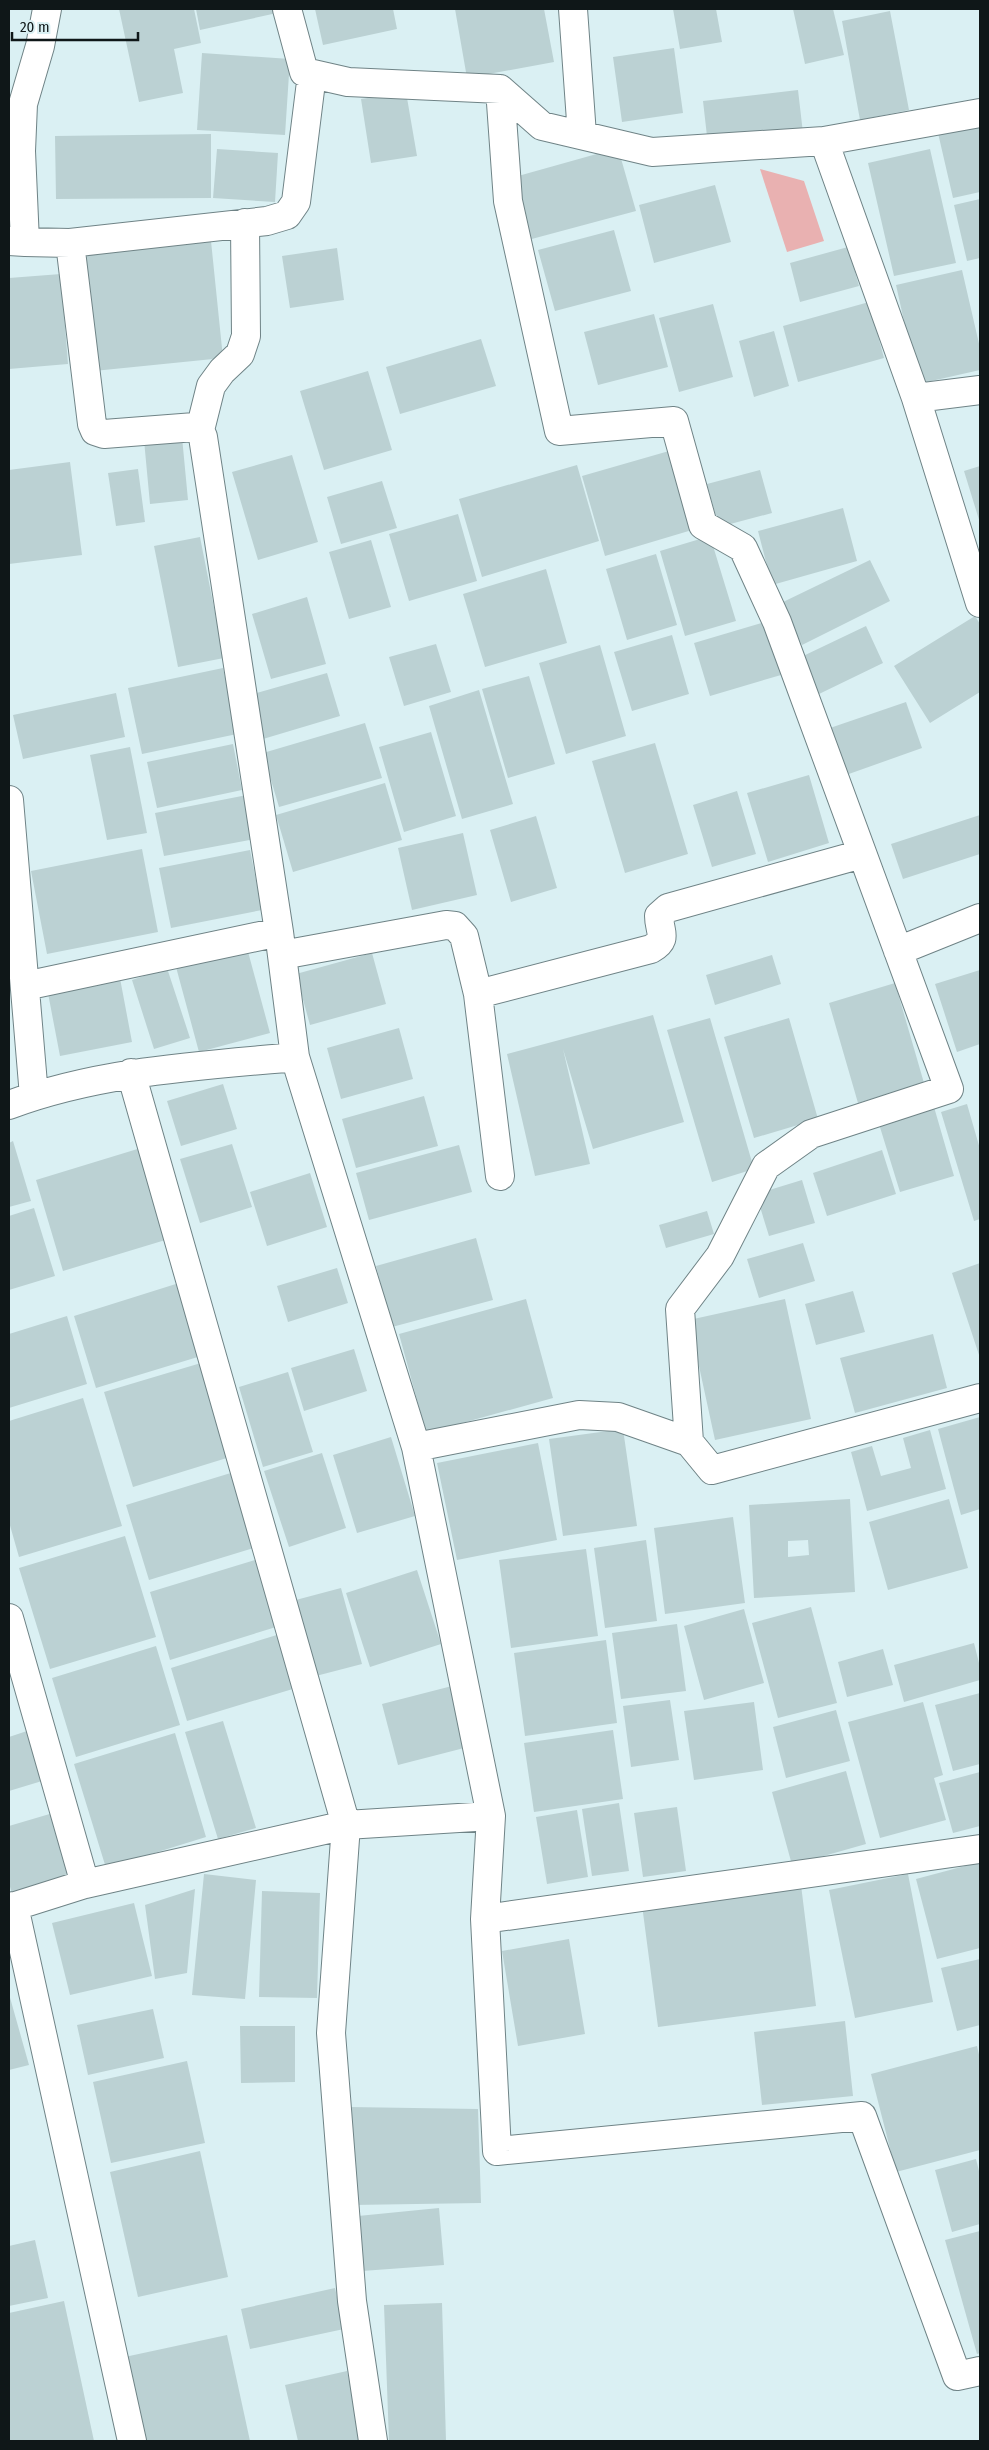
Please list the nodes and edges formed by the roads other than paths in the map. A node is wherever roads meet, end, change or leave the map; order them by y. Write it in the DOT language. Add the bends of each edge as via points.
graph roads {
  1 [pos="46,9"];
  2 [pos="287,9"];
  3 [pos="573,9"];
  4 [pos="312,74"];
  5 [pos="500,89"];
  6 [pos="980,114"];
  7 [pos="582,135"];
  8 [pos="824,140"];
  9 [pos="245,223"];
  10 [pos="17,242"];
  11 [pos="70,243"];
  12 [pos="980,390"];
  13 [pos="916,398"];
  14 [pos="200,430"];
  15 [pos="980,603"];
  16 [pos="9,800"];
  17 [pos="862,854"];
  18 [pos="980,918"];
  19 [pos="281,943"];
  20 [pos="898,951"];
  21 [pos="25,986"];
  22 [pos="478,994"];
  23 [pos="295,1057"];
  24 [pos="132,1073"];
  25 [pos="34,1096"];
  26 [pos="9,1105"];
  27 [pos="500,1176"];
  28 [pos="980,1398"];
  29 [pos="689,1442"];
  30 [pos="416,1447"];
  31 [pos="9,1618"];
  32 [pos="491,1816"];
  33 [pos="346,1825"];
  34 [pos="980,1849"];
  35 [pos="85,1884"];
  36 [pos="11,1907"];
  37 [pos="485,1919"];
  38 [pos="980,2371"];
  39 [pos="132,2441"];
  40 [pos="373,2441"];
  1 -- 10 [label="street" via="40,46 23,104"];
  2 -- 4 [label="street" via="304,72"];
  3 -- 7 [label="street"];
  4 -- 5 [label="street" via="348,82"];
  4 -- 9 [label="street" via="293,209 281,219"];
  5 -- 7 [label="street" via="542,126"];
  5 -- 17 [label="street" via="508,201 559,430 674,421 703,525 743,548 777,622"];
  6 -- 8 [label="street"];
  7 -- 8 [label="street" via="652,152"];
  8 -- 13 [label="street"];
  9 -- 11 [label="street"];
  9 -- 14 [label="street" via="246,336 240,354 222,370 211,386"];
  10 -- 11 [label="street"];
  11 -- 14 [label="street" via="95,431 104,434 191,427"];
  12 -- 13 [label="street"];
  13 -- 15 [label="street"];
  14 -- 19 [label="street"];
  16 -- 21 [label="street"];
  17 -- 20 [label="street"];
  17 -- 22 [label="street" via="668,908 659,916 662,939 650,949"];
  18 -- 20 [label="street"];
  19 -- 21 [label="street"];
  19 -- 22 [label="street" via="455,926 464,936"];
  19 -- 23 [label="street"];
  20 -- 29 [label="street" via="948,1089 811,1134 766,1166 720,1256 680,1309"];
  21 -- 25 [label="street"];
  22 -- 27 [label="street"];
  23 -- 24 [label="street"];
  23 -- 30 [label="street"];
  24 -- 25 [label="street"];
  24 -- 33 [label="street"];
  25 -- 26 [label="street"];
  28 -- 29 [label="street" via="712,1470"];
  29 -- 30 [label="street" via="618,1417 579,1414"];
  30 -- 32 [label="street"];
  31 -- 35 [label="street"];
  32 -- 33 [label="street"];
  32 -- 37 [label="street"];
  33 -- 35 [label="street"];
  33 -- 40 [label="street" via="330,2033 352,2301"];
  34 -- 37 [label="street"];
  35 -- 36 [label="street"];
  36 -- 39 [label="street"];
  37 -- 38 [label="street" via="497,2151 862,2116 958,2376"];
}
